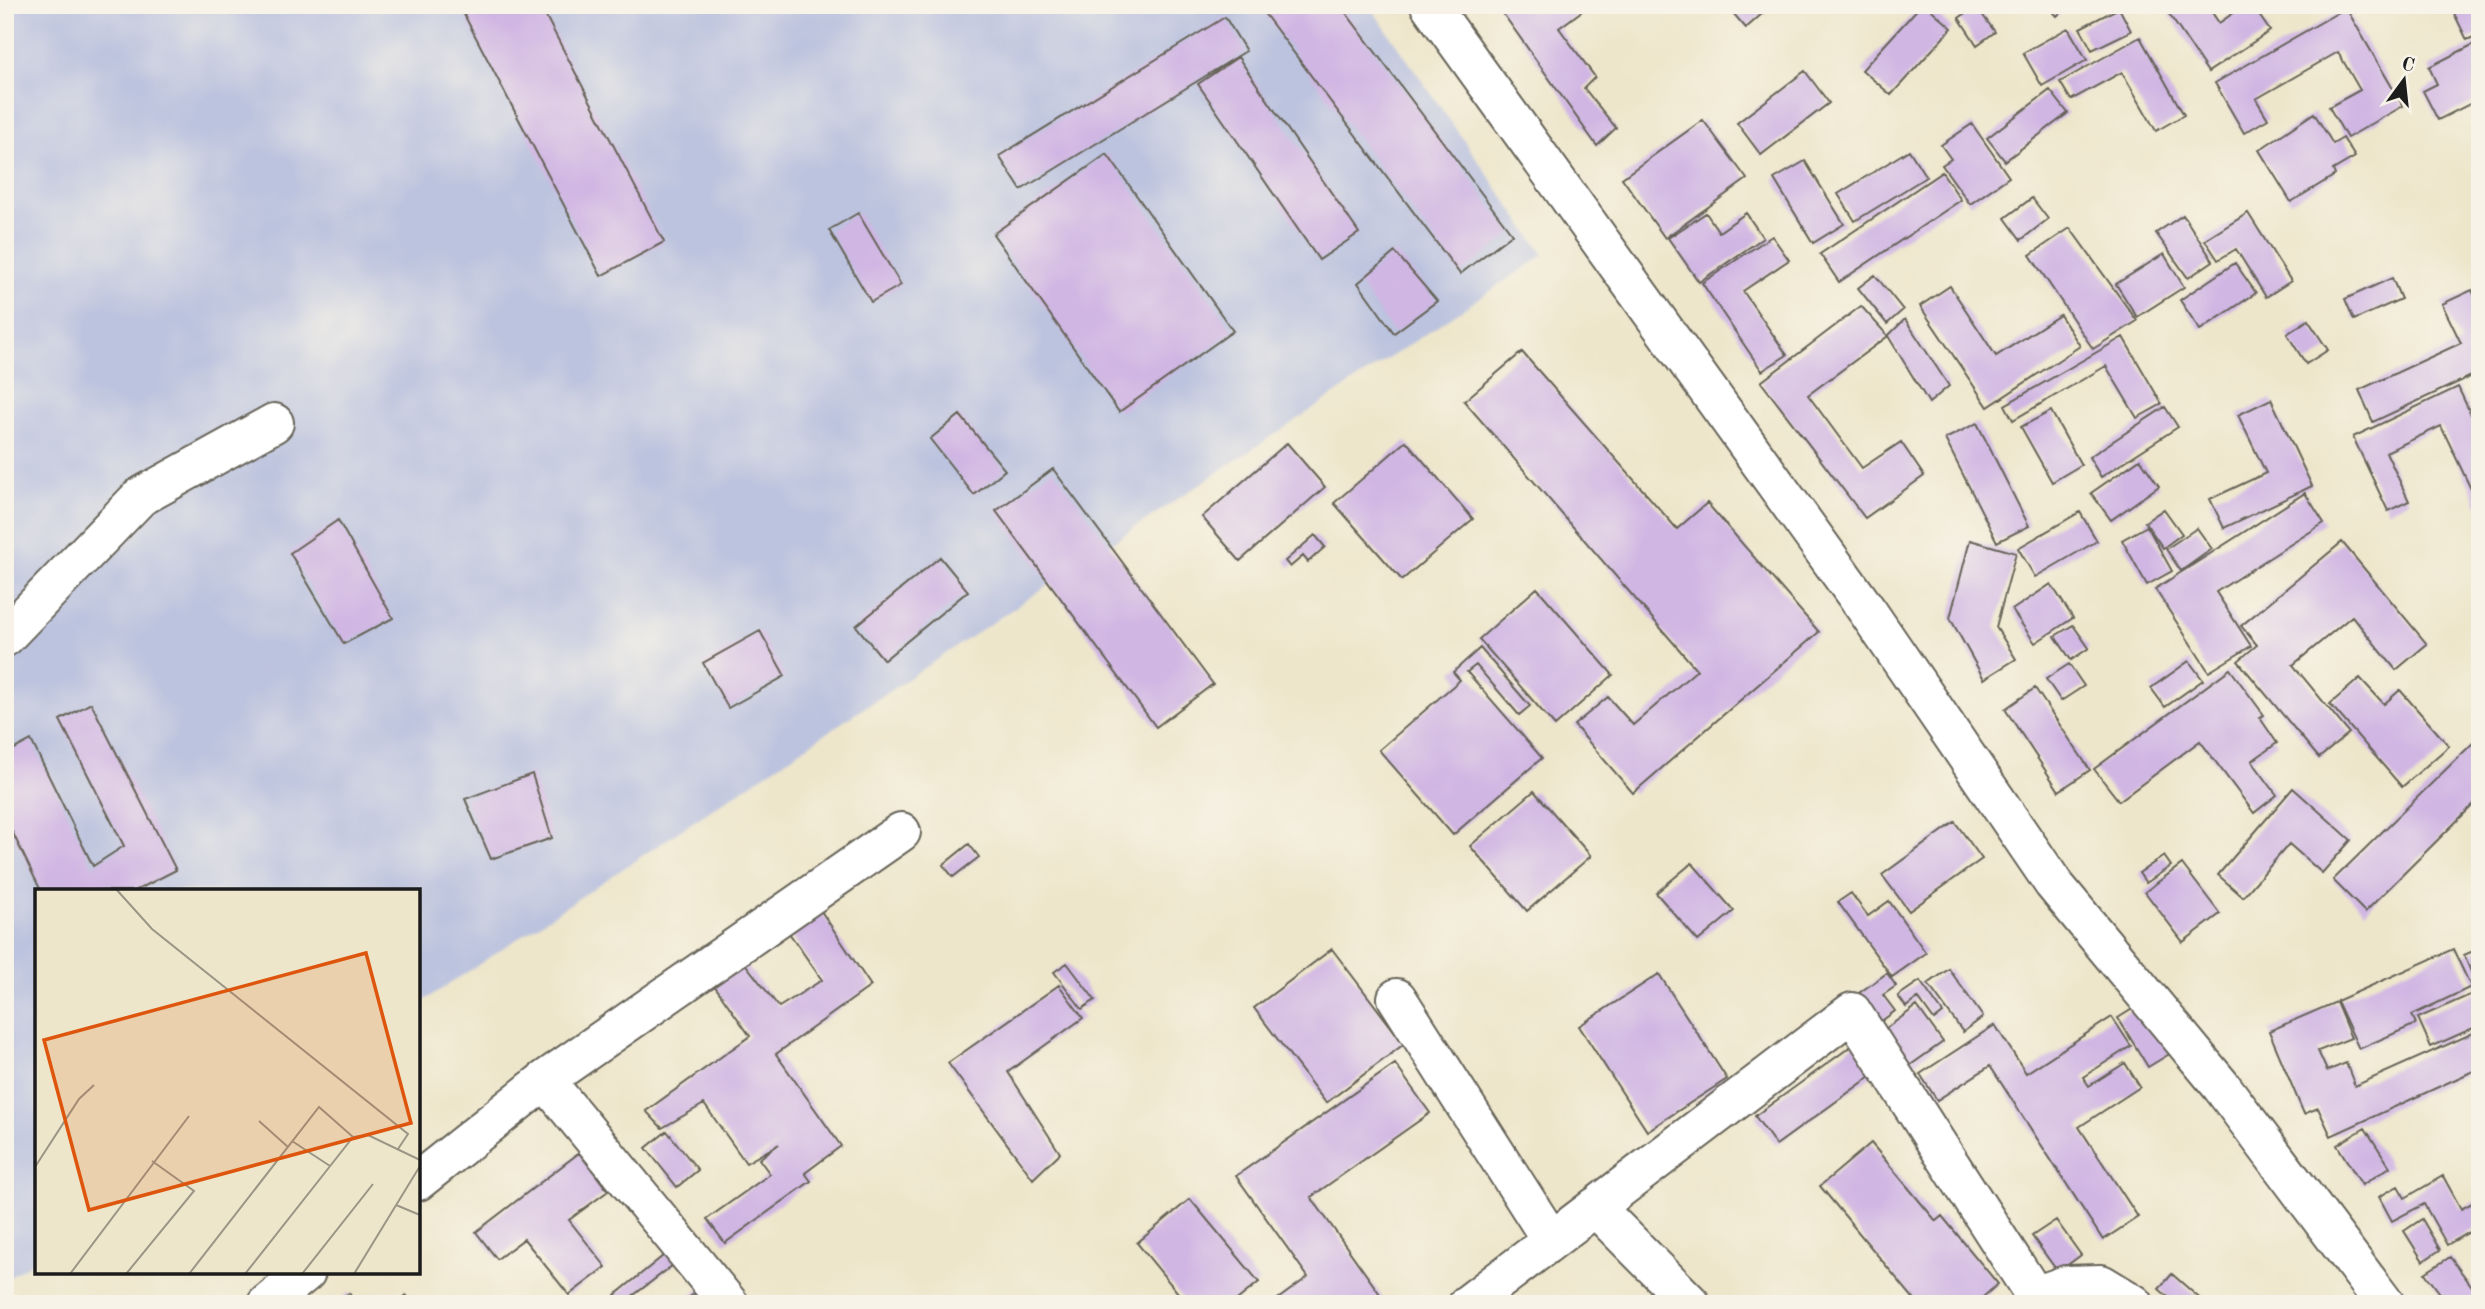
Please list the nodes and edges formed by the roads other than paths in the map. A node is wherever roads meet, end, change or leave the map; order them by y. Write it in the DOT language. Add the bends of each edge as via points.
graph roads {
  1 [pos="1430,5"];
  2 [pos="274,423"];
  3 [pos="5,637"];
  4 [pos="901,832"];
  5 [pos="1397,998"];
  6 [pos="544,1080"];
  7 [pos="420,1179"];
  8 [pos="1595,1207"];
  9 [pos="1551,1240"];
  10 [pos="304,1274"];
  11 [pos="2030,1300"];
  12 [pos="267,1304"];
  13 [pos="729,1304"];
  14 [pos="1468,1304"];
  15 [pos="1691,1304"];
  16 [pos="2134,1304"];
  17 [pos="2385,1304"];
  1 -- 17 [label="street" via="1868,612 2053,883 2222,1087"];
  2 -- 3 [label="street" via="140,497"];
  4 -- 6 [label="street"];
  5 -- 9 [label="street"];
  6 -- 7 [label="street"];
  6 -- 13 [label="street"];
  8 -- 9 [label="street"];
  8 -- 11 [label="street" via="1852,1012"];
  8 -- 15 [label="street"];
  9 -- 14 [label="street"];
  10 -- 12 [label="street"];
  11 -- 16 [label="street" via="2066,1285 2101,1284"];
}
